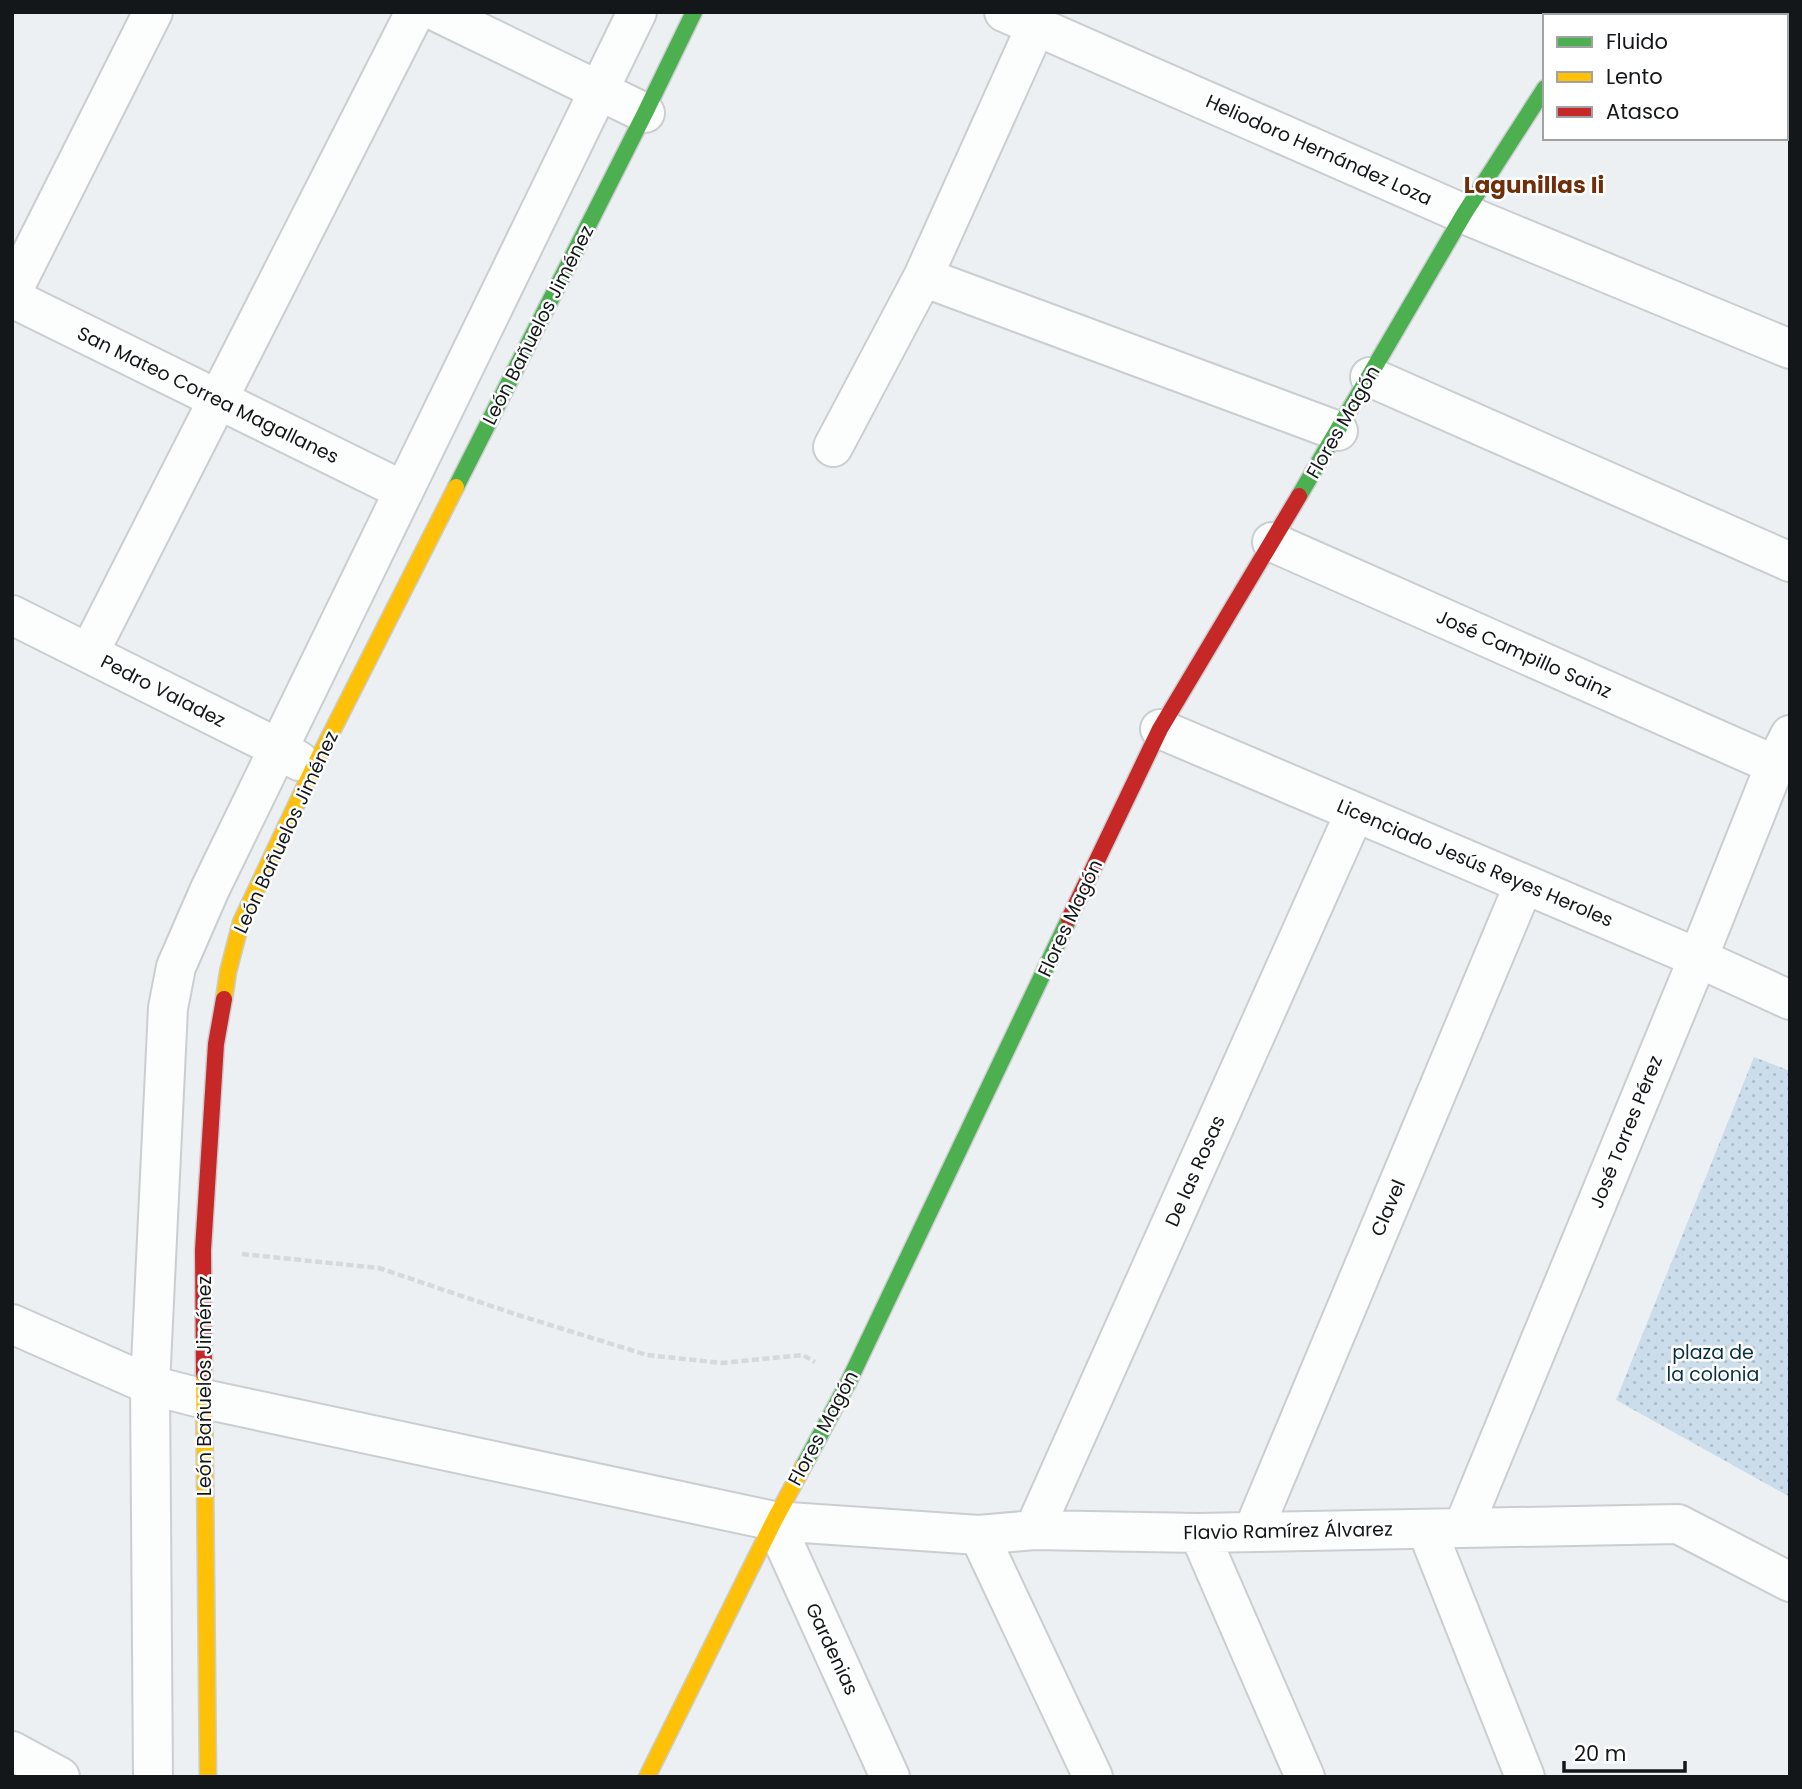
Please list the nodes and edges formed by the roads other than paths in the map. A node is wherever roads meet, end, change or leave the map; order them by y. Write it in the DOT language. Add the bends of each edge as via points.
graph roads {
  1 [pos="153,12"];
  2 [pos="415,12"];
  3 [pos="437,12"];
  4 [pos="637,12"];
  5 [pos="694,12"];
  6 [pos="1020,19"];
  7 [pos="599,91"];
  8 [pos="1543,91"];
  9 [pos="645,113"];
  10 [pos="1464,214"];
  11 [pos="923,277"];
  12 [pos="12,292"];
  13 [pos="12,298"];
  14 [pos="1790,349"];
  15 [pos="1370,377"];
  16 [pos="218,399"];
  17 [pos="1338,431"];
  18 [pos="832,447"];
  19 [pos="404,491"];
  20 [pos="1272,542"];
  21 [pos="1790,562"];
  22 [pos="12,615"];
  23 [pos="89,653"];
  24 [pos="1160,729"];
  25 [pos="278,748"];
  26 [pos="1782,750"];
  27 [pos="313,769"];
  28 [pos="1355,812"];
  29 [pos="1524,884"];
  30 [pos="1698,958"];
  31 [pos="176,967"];
  32 [pos="228,972"];
  33 [pos="1790,1000"];
  34 [pos="12,1324"];
  35 [pos="150,1385"];
  36 [pos="204,1399"];
  37 [pos="774,1521"];
  38 [pos="1445,1529"];
  39 [pos="1034,1530"];
  40 [pos="1253,1531"];
  41 [pos="1199,1533"];
  42 [pos="979,1535"];
  43 [pos="1790,1582"];
  44 [pos="12,1751"];
  45 [pos="660,1767"];
  46 [pos="60,1777"];
  47 [pos="153,1777"];
  48 [pos="208,1777"];
  49 [pos="890,1777"];
  50 [pos="1093,1777"];
  51 [pos="1305,1777"];
  52 [pos="1525,1777"];
  1 -- 12 [label="street"];
  2 -- 16 [label="street"];
  3 -- 7 [label="street"];
  4 -- 7 [label="street"];
  5 -- 9 [label="street, León Bañuelos Jiménez"];
  6 -- 10 [label="street, Heliodoro Hernández Loza"];
  6 -- 11 [label="street"];
  7 -- 9 [label="street"];
  7 -- 19 [label="street"];
  8 -- 10 [label="street, Flores Magón"];
  9 -- 27 [label="street, León Bañuelos Jiménez"];
  10 -- 14 [label="street, Heliodoro Hernández Loza"];
  10 -- 15 [label="street, Flores Magón"];
  11 -- 17 [label="street"];
  11 -- 18 [label="street"];
  13 -- 16 [label="street, San Mateo Correa Magallanes"];
  15 -- 17 [label="street, Flores Magón"];
  15 -- 21 [label="street"];
  16 -- 19 [label="street, San Mateo Correa Magallanes"];
  16 -- 23 [label="street"];
  17 -- 20 [label="street, Flores Magón"];
  19 -- 25 [label="street"];
  20 -- 24 [label="street, Flores Magón"];
  20 -- 26 [label="street, José Campillo Sainz"];
  22 -- 23 [label="street, Pedro Valadez"];
  23 -- 25 [label="street, Pedro Valadez"];
  24 -- 28 [label="street, Licenciado Jesús Reyes Heroles"];
  24 -- 37 [label="street, Flores Magón" via="849,1381"];
  25 -- 27 [label="street, Pedro Valadez"];
  25 -- 31 [label="street"];
  26 -- 30 [label="street, José Torres Pérez"];
  27 -- 32 [label="street, León Bañuelos Jiménez" via="242,922"];
  28 -- 29 [label="street, Licenciado Jesús Reyes Heroles"];
  28 -- 39 [label="street, De las Rosas"];
  29 -- 30 [label="street, Licenciado Jesús Reyes Heroles"];
  29 -- 40 [label="street, Clavel"];
  30 -- 33 [label="street, Licenciado Jesús Reyes Heroles"];
  30 -- 38 [label="street, José Torres Pérez"];
  31 -- 32 [label="street"];
  31 -- 35 [label="street" via="168,1008"];
  32 -- 36 [label="street, León Bañuelos Jiménez" via="216,1044 203,1250"];
  34 -- 35 [label="street, Flavio Ramírez Álvarez"];
  35 -- 36 [label="street, Flavio Ramírez Álvarez"];
  35 -- 47 [label="street"];
  36 -- 37 [label="street, Flavio Ramírez Álvarez"];
  36 -- 48 [label="street, León Bañuelos Jiménez"];
  37 -- 42 [label="street, Flavio Ramírez Álvarez"];
  37 -- 45 [label="street, Flores Magón"];
  37 -- 49 [label="street, Gardenias"];
  38 -- 40 [label="street, Flavio Ramírez Álvarez"];
  38 -- 43 [label="street, Flavio Ramírez Álvarez" via="1678,1524"];
  38 -- 52 [label="street"];
  39 -- 41 [label="street, Flavio Ramírez Álvarez"];
  39 -- 42 [label="street, Flavio Ramírez Álvarez"];
  40 -- 41 [label="street, Flavio Ramírez Álvarez"];
  41 -- 51 [label="street"];
  42 -- 50 [label="street"];
  44 -- 46 [label="street"];
}
